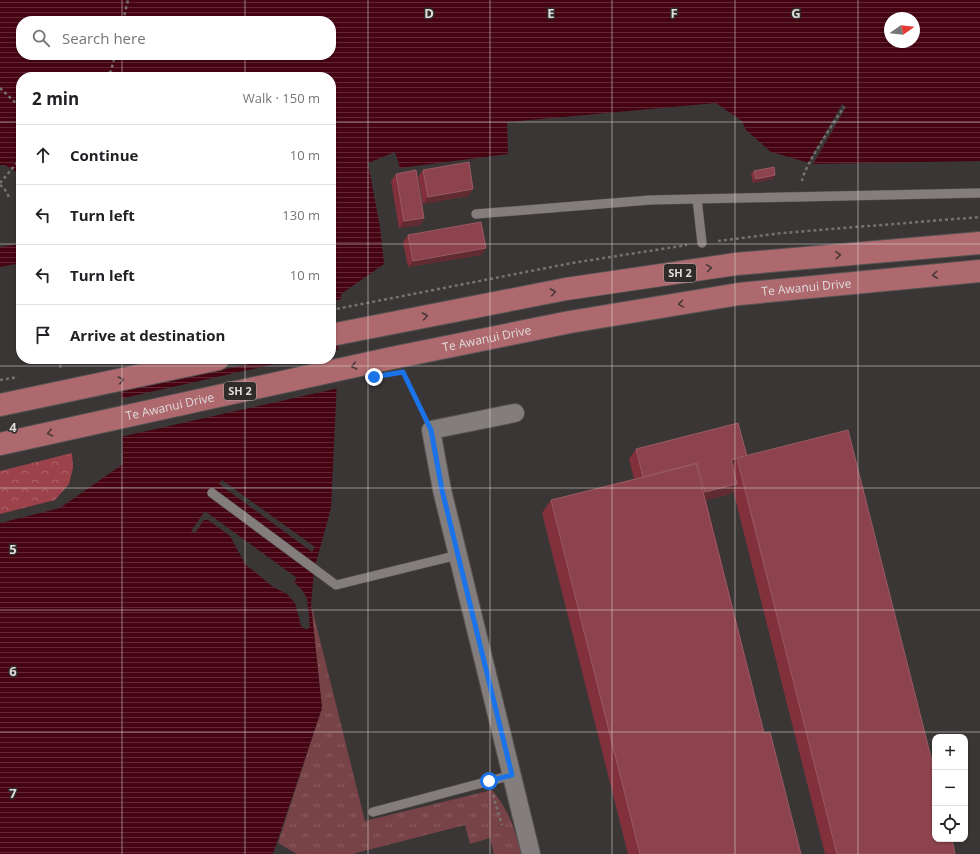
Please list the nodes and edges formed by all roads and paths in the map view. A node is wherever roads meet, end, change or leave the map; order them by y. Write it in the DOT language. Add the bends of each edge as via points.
graph roads {
  1 [pos="128,0"];
  2 [pos="124,16"];
  3 [pos="114,60"];
  4 [pos="110,72"];
  5 [pos="0,88"];
  6 [pos="16,103"];
  7 [pos="844,107"];
  8 [pos="16,164"];
  9 [pos="807,169"];
  10 [pos="0,184"];
  11 [pos="980,193"];
  12 [pos="9,197"];
  13 [pos="697,199"];
  14 [pos="476,214"];
  15 [pos="702,243"];
  16 [pos="980,243"];
  17 [pos="980,271"];
  18 [pos="382,299"];
  19 [pos="336,309"];
  20 [pos="336,334"];
  21 [pos="60,364"];
  22 [pos="195,364"];
  23 [pos="398,365"];
  24 [pos="61,368"];
  25 [pos="0,405"];
  26 [pos="515,413"];
  27 [pos="431,430"];
  28 [pos="0,444"];
  29 [pos="212,493"];
  30 [pos="458,555"];
  31 [pos="512,775"];
  32 [pos="373,812"];
  33 [pos="531,854"];
  1 -- 2 [label="path"];
  3 -- 4 [label="path"];
  5 -- 6 [label="path"];
  7 -- 9 [label="path"];
  8 -- 10 [label="path"];
  10 -- 12 [label="path"];
  11 -- 13 [label="lane"];
  13 -- 14 [label="lane" via="650,200"];
  13 -- 15 [label="lane"];
  20 -- 16 [label="highway, SH 2, one-way" via="566,290 736,264"];
  17 -- 23 [label="highway, Te Awanui Drive / SH 2, one-way" via="740,294 570,322"];
  18 -- 19 [label="path"];
  21 -- 24 [label="path"];
  25 -- 22 [label="highway, one-way"];
  23 -- 27 [label="path"];
  23 -- 28 [label="highway, Te Awanui Drive / SH 2, one-way" via="88,424"];
  26 -- 27 [label="street"];
  27 -- 30 [label="street"];
  29 -- 30 [label="lane" via="336,585"];
  30 -- 31 [label="street"];
  31 -- 32 [label="lane"];
  31 -- 33 [label="street"];
}
